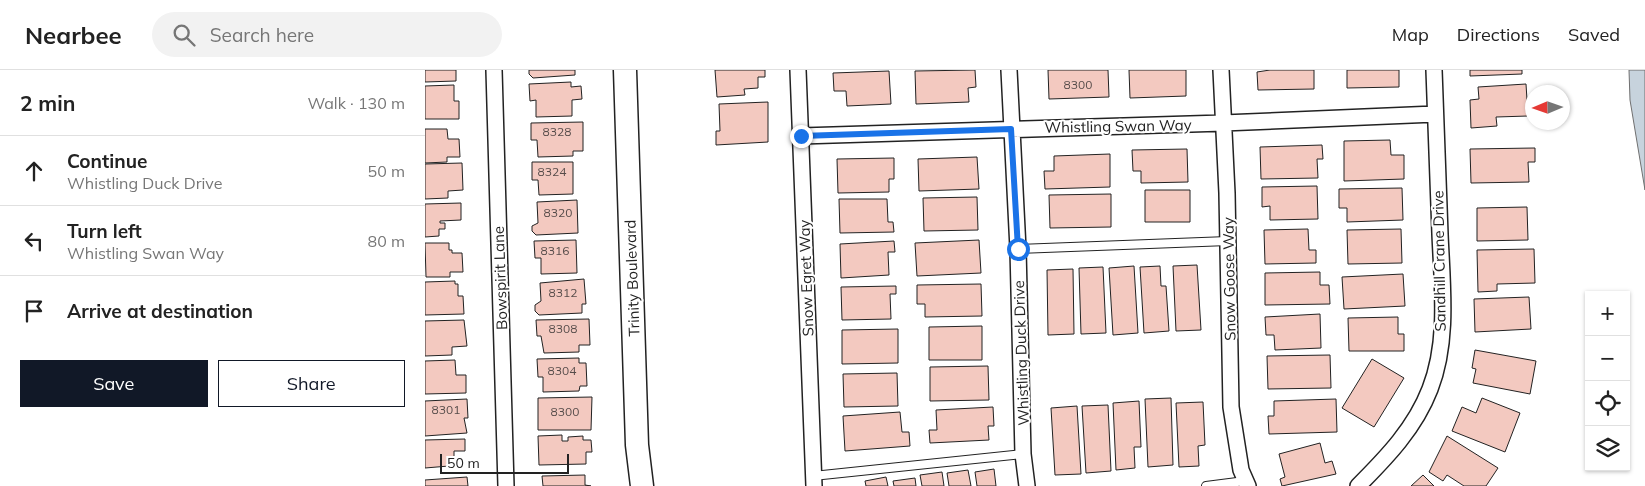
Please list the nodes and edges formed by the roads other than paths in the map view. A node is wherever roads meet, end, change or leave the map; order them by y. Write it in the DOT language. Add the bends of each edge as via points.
graph roads {
  1 [pos="494,70"];
  2 [pos="625,70"];
  3 [pos="799,70"];
  4 [pos="1009,70"];
  5 [pos="1221,70"];
  6 [pos="1434,70"];
  7 [pos="1435,114"];
  8 [pos="1223,123"];
  9 [pos="1011,129"];
  10 [pos="801,136"];
  11 [pos="1228,241"];
  12 [pos="1018,249"];
  13 [pos="1023,454"];
  14 [pos="814,481"];
  15 [pos="1246,483"];
  16 [pos="506,486"];
  17 [pos="642,486"];
  18 [pos="1027,486"];
  19 [pos="1206,486"];
  20 [pos="1358,486"];
  1 -- 16 [label="street, Bowspirit Lane"];
  2 -- 17 [label="main road, Trinity Boulevard" via="637,444"];
  3 -- 10 [label="street, Snow Egret Way"];
  4 -- 9 [label="street, Whistling Duck Drive"];
  5 -- 8 [label="street, Snow Goose Way"];
  6 -- 7 [label="street, Sandhill Crane Drive"];
  7 -- 8 [label="street, Whistling Swan Way"];
  7 -- 20 [label="street, Sandhill Crane Drive" via="1442,299 1437,364 1431,388 1415,420 1383,462"];
  8 -- 9 [label="street, Whistling Swan Way"];
  8 -- 11 [label="street, Snow Goose Way"];
  9 -- 10 [label="street, Whistling Swan Way"];
  9 -- 12 [label="street, Whistling Duck Drive"];
  10 -- 14 [label="street, Snow Egret Way"];
  11 -- 12 [label="lane"];
  11 -- 15 [label="street, Snow Goose Way" via="1231,407"];
  12 -- 13 [label="street, Whistling Duck Drive"];
  13 -- 14 [label="lane"];
  13 -- 18 [label="street, Whistling Duck Drive"];
  15 -- 19 [label="lane"];
}
